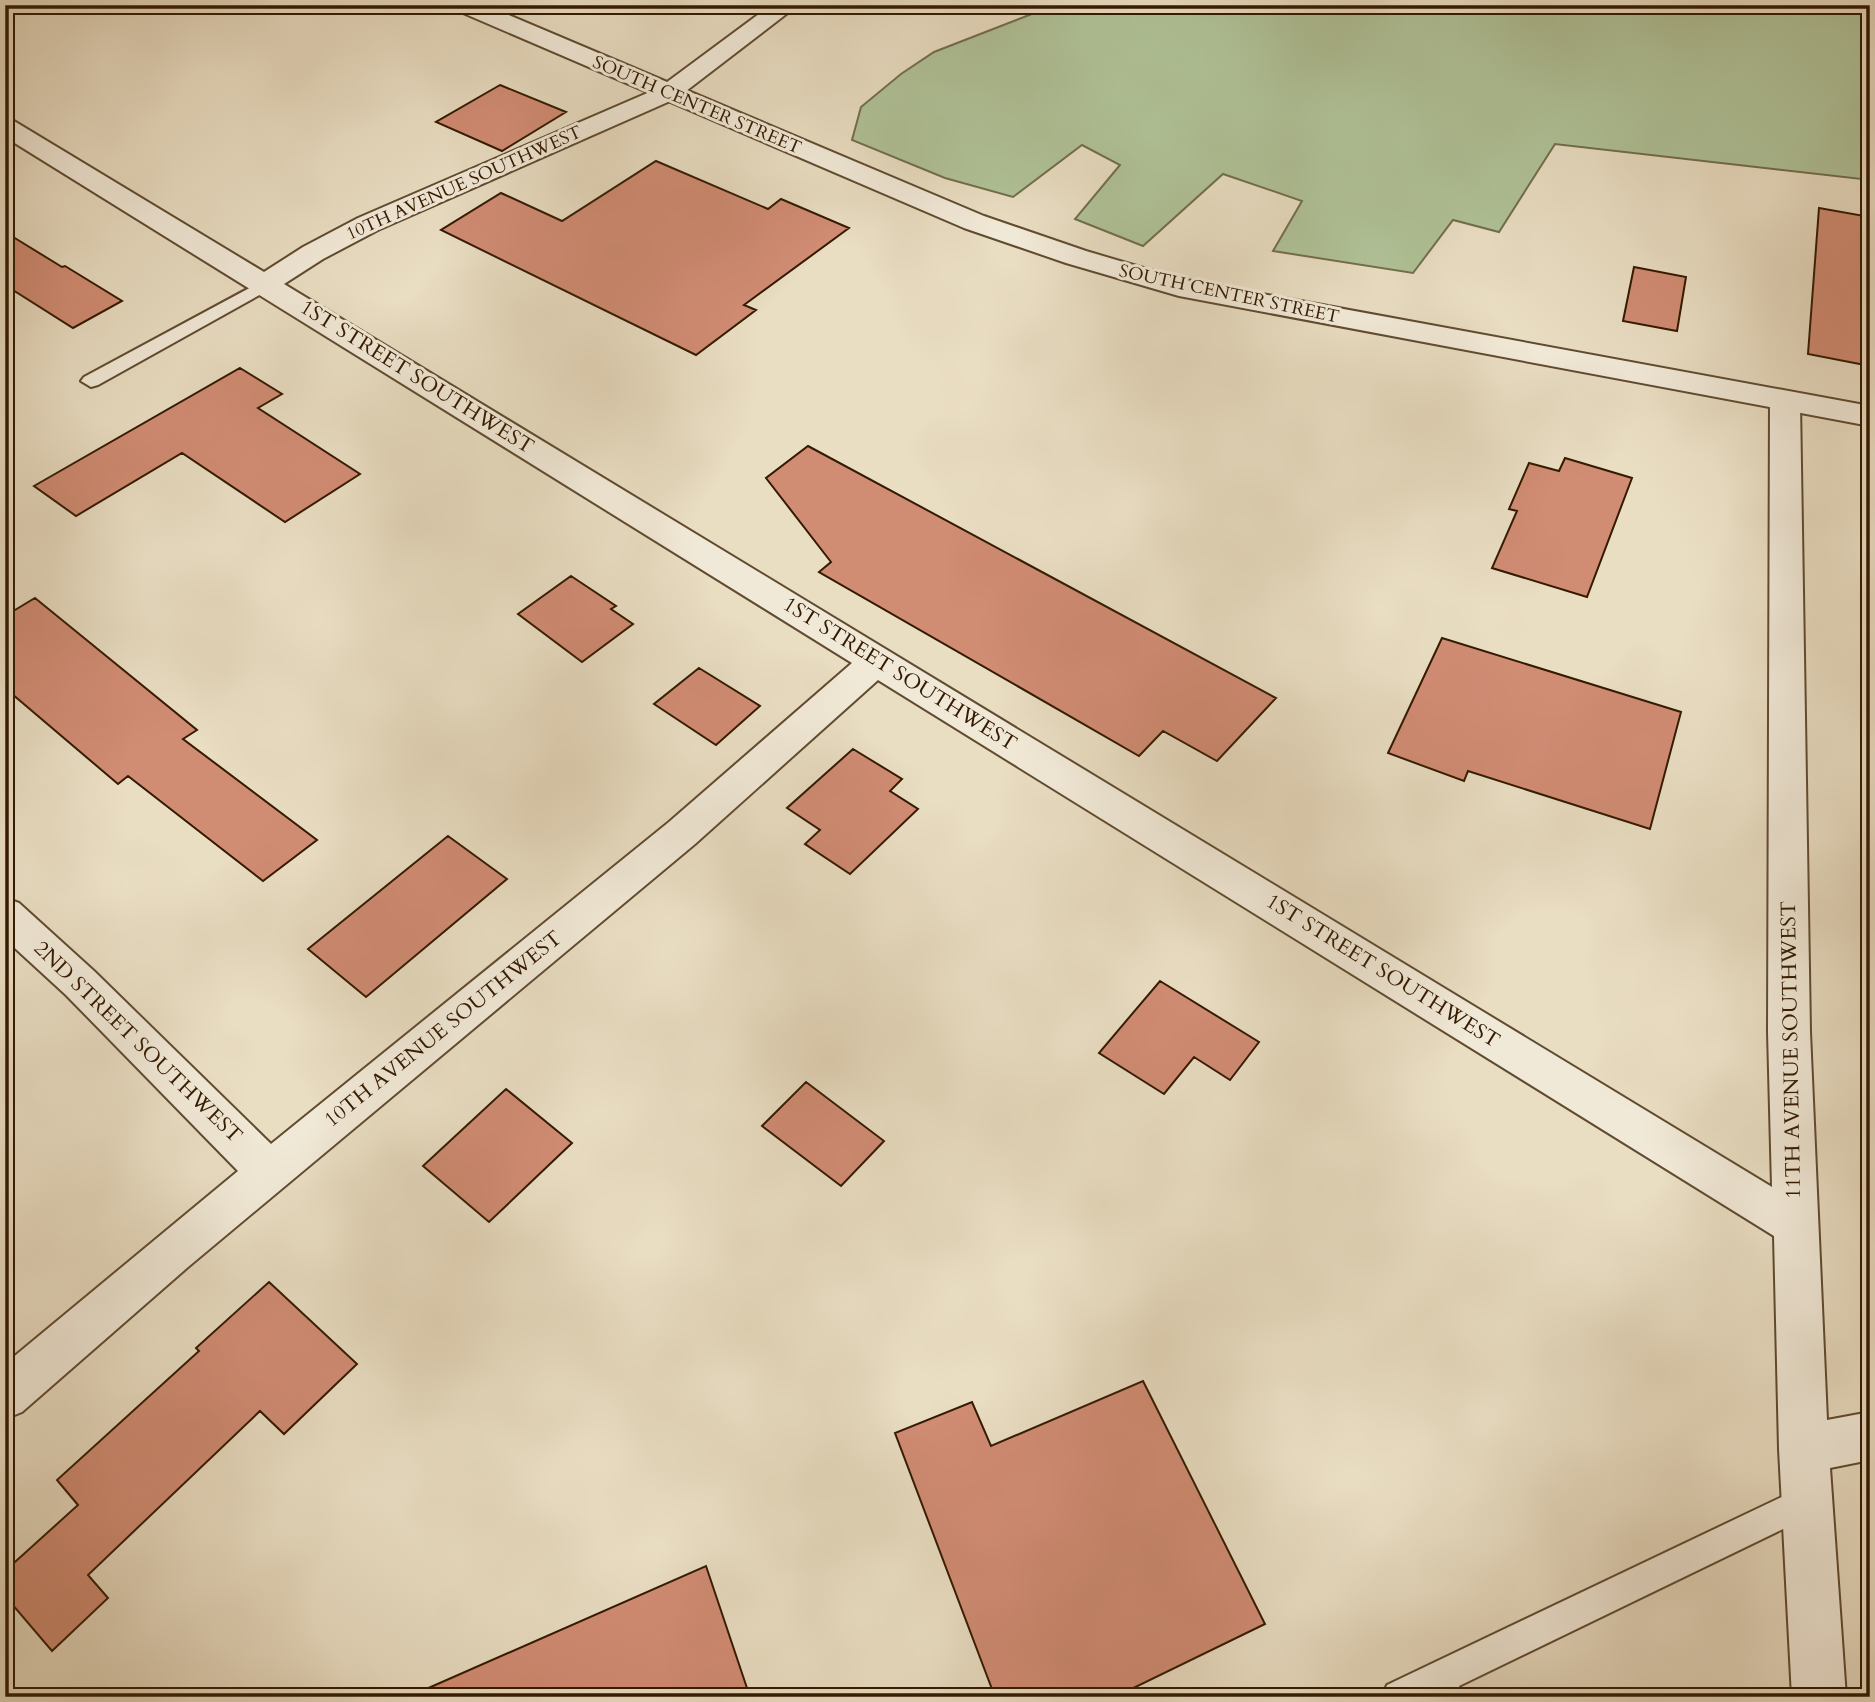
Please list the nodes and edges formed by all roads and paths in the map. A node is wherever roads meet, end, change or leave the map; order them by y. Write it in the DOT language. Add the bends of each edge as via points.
graph roads {
  1 [pos="464,5"];
  2 [pos="786,5"];
  3 [pos="668,93"];
  4 [pos="5,125"];
  5 [pos="266,284"];
  6 [pos="91,381"];
  7 [pos="1784,402"];
  8 [pos="1870,416"];
  9 [pos="878,660"];
  10 [pos="5,914"];
  11 [pos="269,1172"];
  12 [pos="1794,1224"];
  13 [pos="5,1395"];
  14 [pos="1870,1436"];
  15 [pos="1804,1450"];
  16 [pos="1807,1501"];
  17 [pos="1442,1687"];
  18 [pos="1399,1697"];
  19 [pos="1819,1697"];
  1 -- 3 [label="street, SOUTH CENTER STREET"];
  2 -- 3 [label="street, 10TH AVENUE SOUTHWEST"];
  3 -- 5 [label="street, 10TH AVENUE SOUTHWEST" via="368,224"];
  3 -- 7 [label="street, SOUTH CENTER STREET" via="974,222 1113,270 1179,287"];
  4 -- 5 [label="street, 1ST STREET SOUTHWEST"];
  5 -- 6 [label="lane"];
  5 -- 9 [label="street, 1ST STREET SOUTHWEST"];
  7 -- 8 [label="street, SOUTH CENTER STREET"];
  7 -- 12 [label="street, 11TH AVENUE SOUTHWEST"];
  9 -- 11 [label="street, 10TH AVENUE SOUTHWEST" via="682,833"];
  9 -- 12 [label="street, 1ST STREET SOUTHWEST"];
  10 -- 11 [label="street, 2ND STREET SOUTHWEST"];
  11 -- 13 [label="street, 10TH AVENUE SOUTHWEST"];
  12 -- 15 [label="street, 11TH AVENUE SOUTHWEST"];
  14 -- 15 [label="street"];
  15 -- 16 [label="street, 11TH AVENUE SOUTHWEST"];
  16 -- 17 [label="lane"];
  16 -- 19 [label="street, 11TH AVENUE SOUTHWEST"];
  17 -- 18 [label="lane"];
}
